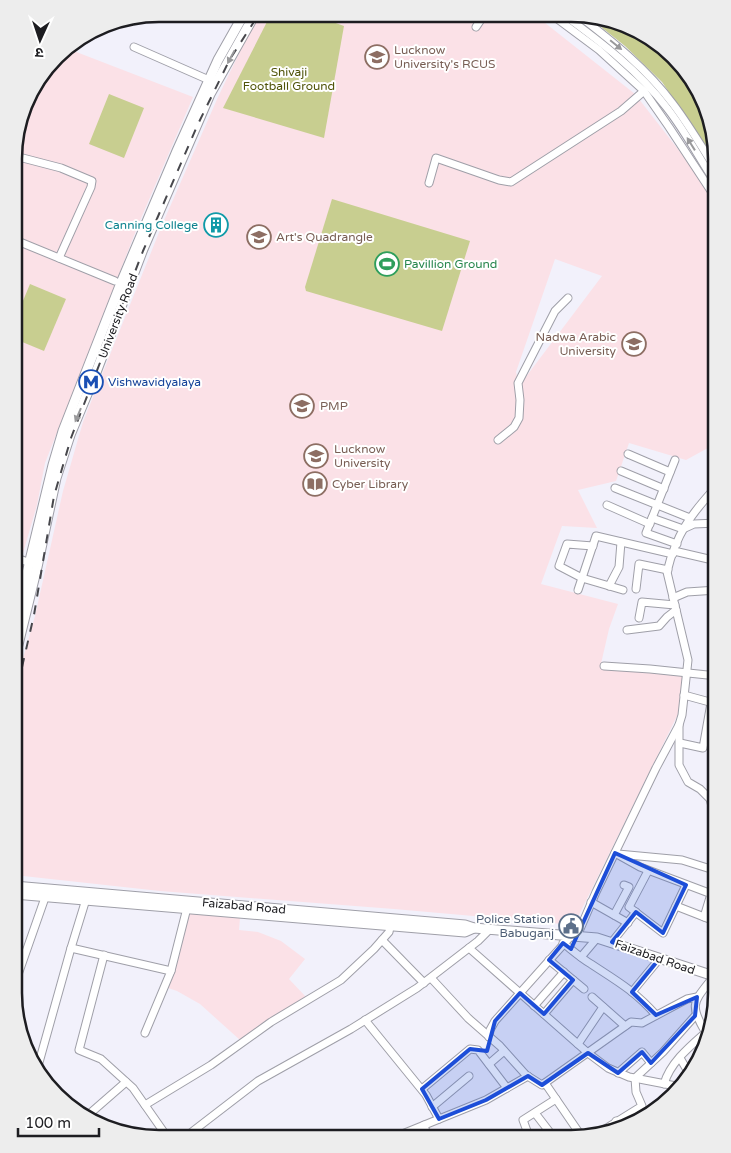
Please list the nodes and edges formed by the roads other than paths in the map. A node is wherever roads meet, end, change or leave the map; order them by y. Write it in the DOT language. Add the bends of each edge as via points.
graph roads {
  1 [pos="239,23"];
  2 [pos="250,23"];
  3 [pos="479,23"];
  4 [pos="563,23"];
  5 [pos="575,23"];
  6 [pos="589,24"];
  7 [pos="476,27"];
  8 [pos="134,47"];
  9 [pos="209,80"];
  10 [pos="644,92"];
  11 [pos="200,109"];
  12 [pos="708,157"];
  13 [pos="23,158"];
  14 [pos="708,172"];
  15 [pos="429,183"];
  16 [pos="708,186"];
  17 [pos="23,243"];
  18 [pos="59,258"];
  19 [pos="116,281"];
  20 [pos="568,298"];
  21 [pos="498,440"];
  22 [pos="628,454"];
  23 [pos="675,460"];
  24 [pos="622,471"];
  25 [pos="670,472"];
  26 [pos="615,488"];
  27 [pos="664,489"];
  28 [pos="708,496"];
  29 [pos="607,505"];
  30 [pos="658,505"];
  31 [pos="690,518"];
  32 [pos="651,521"];
  33 [pos="708,523"];
  34 [pos="683,528"];
  35 [pos="621,542"];
  36 [pos="593,546"];
  37 [pos="674,550"];
  38 [pos="708,559"];
  39 [pos="23,561"];
  40 [pos="33,565"];
  41 [pos="668,570"];
  42 [pos="582,578"];
  43 [pos="609,586"];
  44 [pos="636,589"];
  45 [pos="578,590"];
  46 [pos="622,590"];
  47 [pos="708,591"];
  48 [pos="23,603"];
  49 [pos="675,605"];
  50 [pos="640,618"];
  51 [pos="627,630"];
  52 [pos="604,666"];
  53 [pos="686,673"];
  54 [pos="708,675"];
  55 [pos="684,694"];
  56 [pos="708,702"];
  57 [pos="679,725"];
  58 [pos="708,731"];
  59 [pos="706,737"];
  60 [pos="680,743"];
  61 [pos="708,797"];
  62 [pos="615,853"];
  63 [pos="708,868"];
  64 [pos="648,870"];
  65 [pos="686,885"];
  66 [pos="23,888"];
  67 [pos="638,891"];
  68 [pos="46,893"];
  69 [pos="708,893"];
  70 [pos="23,894"];
  71 [pos="87,896"];
  72 [pos="592,902"];
  73 [pos="188,905"];
  74 [pos="676,906"];
  75 [pos="708,909"];
  76 [pos="636,912"];
  77 [pos="614,915"];
  78 [pos="704,917"];
  79 [pos="708,918"];
  80 [pos="391,922"];
  81 [pos="628,923"];
  82 [pos="489,930"];
  83 [pos="574,936"];
  84 [pos="597,938"];
  85 [pos="382,940"];
  86 [pos="612,942"];
  87 [pos="563,943"];
  88 [pos="70,948"];
  89 [pos="469,948"];
  90 [pos="104,955"];
  91 [pos="581,957"];
  92 [pos="660,958"];
  93 [pos="23,960"];
  94 [pos="548,960"];
  95 [pos="171,971"];
  96 [pos="564,972"];
  97 [pos="708,974"];
  98 [pos="431,978"];
  99 [pos="573,980"];
  100 [pos="424,983"];
  101 [pos="708,984"];
  102 [pos="584,989"];
  103 [pos="632,992"];
  104 [pos="520,993"];
  105 [pos="592,997"];
  106 [pos="697,997"];
  107 [pos="534,1006"];
  108 [pos="603,1007"];
  109 [pos="544,1014"];
  110 [pos="656,1015"];
  111 [pos="695,1016"];
  112 [pos="365,1020"];
  113 [pos="625,1026"];
  114 [pos="703,1029"];
  115 [pos="145,1034"];
  116 [pos="489,1036"];
  117 [pos="701,1038"];
  118 [pos="578,1044"];
  119 [pos="504,1051"];
  120 [pos="588,1053"];
  121 [pos="680,1058"];
  122 [pos="40,1060"];
  123 [pos="651,1062"];
  124 [pos="489,1064"];
  125 [pos="686,1068"];
  126 [pos="618,1073"];
  127 [pos="469,1076"];
  128 [pos="528,1076"];
  129 [pos="635,1078"];
  130 [pos="126,1082"];
  131 [pos="545,1083"];
  132 [pos="664,1084"];
  133 [pos="672,1086"];
  134 [pos="507,1088"];
  135 [pos="422,1089"];
  136 [pos="556,1099"];
  137 [pos="145,1105"];
  138 [pos="432,1107"];
  139 [pos="91,1112"];
  140 [pos="535,1112"];
  141 [pos="439,1119"];
  142 [pos="616,1121"];
  143 [pos="424,1125"];
  144 [pos="610,1125"];
  145 [pos="162,1130"];
  146 [pos="194,1130"];
  147 [pos="412,1130"];
  148 [pos="425,1130"];
  149 [pos="527,1130"];
  150 [pos="548,1130"];
  151 [pos="576,1130"];
  1 -- 9 [label="main road, University Road"];
  2 -- 11 [label="main road, University Road, one-way"];
  3 -- 7 [label="street"];
  4 -- 10 [label="street" via="599,50"];
  14 -- 5 [label="street, one-way" via="651,88 621,59"];
  6 -- 12 [label="street, one-way" via="652,79 673,104"];
  8 -- 9 [label="street"];
  9 -- 11 [label="main road, University Road"];
  10 -- 15 [label="street" via="621,112 511,182 436,158"];
  10 -- 16 [label="street"];
  11 -- 40 [label="main road, University Road" via="70,435"];
  13 -- 18 [label="street" via="61,168 92,181"];
  17 -- 18 [label="street"];
  18 -- 19 [label="street"];
  20 -- 21 [label="street" via="555,311 518,383 520,400 514,427"];
  22 -- 25 [label="street"];
  23 -- 25 [label="street"];
  24 -- 27 [label="street"];
  25 -- 27 [label="street"];
  26 -- 30 [label="street"];
  27 -- 30 [label="street"];
  28 -- 31 [label="street"];
  29 -- 32 [label="street"];
  30 -- 31 [label="street"];
  30 -- 32 [label="street"];
  31 -- 34 [label="street"];
  32 -- 34 [label="street"];
  32 -- 37 [label="street" via="646,533"];
  33 -- 34 [label="street"];
  34 -- 37 [label="street"];
  35 -- 36 [label="street" via="596,536"];
  35 -- 37 [label="street"];
  35 -- 43 [label="street" via="619,566"];
  36 -- 42 [label="street"];
  36 -- 42 [label="street" via="567,544 559,566"];
  37 -- 38 [label="street"];
  37 -- 41 [label="street"];
  39 -- 40 [label="street"];
  40 -- 48 [label="main road, University Road"];
  41 -- 44 [label="street" via="639,564"];
  41 -- 49 [label="street"];
  42 -- 43 [label="street"];
  42 -- 45 [label="street"];
  43 -- 46 [label="street"];
  47 -- 49 [label="street" via="687,592"];
  49 -- 50 [label="street" via="642,602"];
  49 -- 51 [label="street" via="659,626"];
  49 -- 53 [label="street" via="688,660"];
  52 -- 53 [label="street"];
  53 -- 54 [label="street"];
  53 -- 55 [label="street"];
  55 -- 56 [label="street"];
  55 -- 57 [label="street"];
  57 -- 60 [label="street"];
  57 -- 62 [label="street"];
  58 -- 59 [label="street"];
  59 -- 60 [label="street" via="704,748"];
  60 -- 61 [label="street" via="679,765 683,773 688,782"];
  62 -- 63 [label="street" via="682,860"];
  62 -- 64 [label="street"];
  62 -- 72 [label="street"];
  64 -- 65 [label="street"];
  64 -- 67 [label="street"];
  65 -- 69 [label="street"];
  65 -- 74 [label="street"];
  66 -- 68 [label="main road, Faizabad Road"];
  67 -- 76 [label="street" via="630,907"];
  67 -- 77 [label="street" via="627,886"];
  68 -- 70 [label="main road, Faizabad Road"];
  68 -- 71 [label="main road, Faizabad Road"];
  68 -- 93 [label="street"];
  71 -- 73 [label="main road, Faizabad Road"];
  71 -- 88 [label="street"];
  72 -- 77 [label="street"];
  72 -- 83 [label="street"];
  73 -- 80 [label="main road, Faizabad Road"];
  73 -- 95 [label="street"];
  74 -- 76 [label="street" via="663,933"];
  74 -- 78 [label="street"];
  75 -- 78 [label="street"];
  76 -- 81 [label="street"];
  77 -- 81 [label="street"];
  78 -- 79 [label="street"];
  80 -- 82 [label="main road, Faizabad Road" via="465,925"];
  80 -- 85 [label="street" via="389,932"];
  81 -- 86 [label="street"];
  82 -- 83 [label="main road, Faizabad Road"];
  82 -- 89 [label="street"];
  83 -- 84 [label="main road, Faizabad Road"];
  83 -- 87 [label="street"];
  84 -- 86 [label="main road, Faizabad Road"];
  84 -- 91 [label="street"];
  85 -- 100 [label="street"];
  85 -- 137 [label="street" via="342,980 271,1022 211,1065"];
  86 -- 92 [label="main road, Faizabad Road"];
  87 -- 91 [label="street"];
  87 -- 94 [label="street"];
  88 -- 90 [label="street"];
  88 -- 122 [label="street"];
  89 -- 98 [label="street"];
  89 -- 104 [label="street"];
  90 -- 95 [label="street"];
  90 -- 130 [label="street" via="79,1050 101,1058"];
  91 -- 103 [label="street"];
  92 -- 97 [label="main road, Faizabad Road"];
  92 -- 103 [label="street"];
  94 -- 96 [label="street"];
  94 -- 104 [label="street"];
  95 -- 115 [label="street"];
  96 -- 99 [label="street"];
  96 -- 107 [label="street"];
  98 -- 100 [label="street"];
  98 -- 116 [label="street"];
  99 -- 102 [label="street"];
  99 -- 109 [label="street"];
  100 -- 112 [label="street"];
  101 -- 106 [label="street"];
  103 -- 110 [label="street"];
  104 -- 107 [label="street"];
  104 -- 116 [label="street" via="495,1021"];
  105 -- 108 [label="street"];
  106 -- 110 [label="street"];
  106 -- 111 [label="street"];
  107 -- 109 [label="street"];
  108 -- 113 [label="street"];
  108 -- 118 [label="street"];
  109 -- 118 [label="street"];
  110 -- 113 [label="street" via="642,1023 631,1022"];
  111 -- 114 [label="street"];
  111 -- 123 [label="street"];
  112 -- 135 [label="street"];
  112 -- 146 [label="street" via="258,1081"];
  113 -- 120 [label="street"];
  116 -- 119 [label="street"];
  117 -- 121 [label="street"];
  118 -- 120 [label="street"];
  119 -- 124 [label="street"];
  119 -- 128 [label="street"];
  120 -- 126 [label="street"];
  120 -- 131 [label="street"];
  121 -- 125 [label="street"];
  121 -- 132 [label="street" via="667,1073"];
  123 -- 126 [label="street" via="642,1052"];
  123 -- 129 [label="street"];
  124 -- 134 [label="street"];
  124 -- 135 [label="street" via="478,1050 470,1049"];
  126 -- 129 [label="street"];
  127 -- 138 [label="street"];
  128 -- 131 [label="street" via="542,1085"];
  128 -- 134 [label="street"];
  129 -- 132 [label="street"];
  129 -- 142 [label="street" via="642,1106"];
  130 -- 137 [label="street"];
  130 -- 139 [label="street"];
  131 -- 136 [label="street"];
  132 -- 133 [label="street"];
  134 -- 141 [label="street"];
  135 -- 138 [label="street"];
  136 -- 140 [label="street"];
  136 -- 151 [label="street"];
  137 -- 145 [label="street"];
  138 -- 141 [label="street"];
  140 -- 149 [label="street" via="523,1120"];
  140 -- 150 [label="street"];
  141 -- 143 [label="street"];
  142 -- 144 [label="street"];
  143 -- 147 [label="street"];
  143 -- 148 [label="street"];
}
